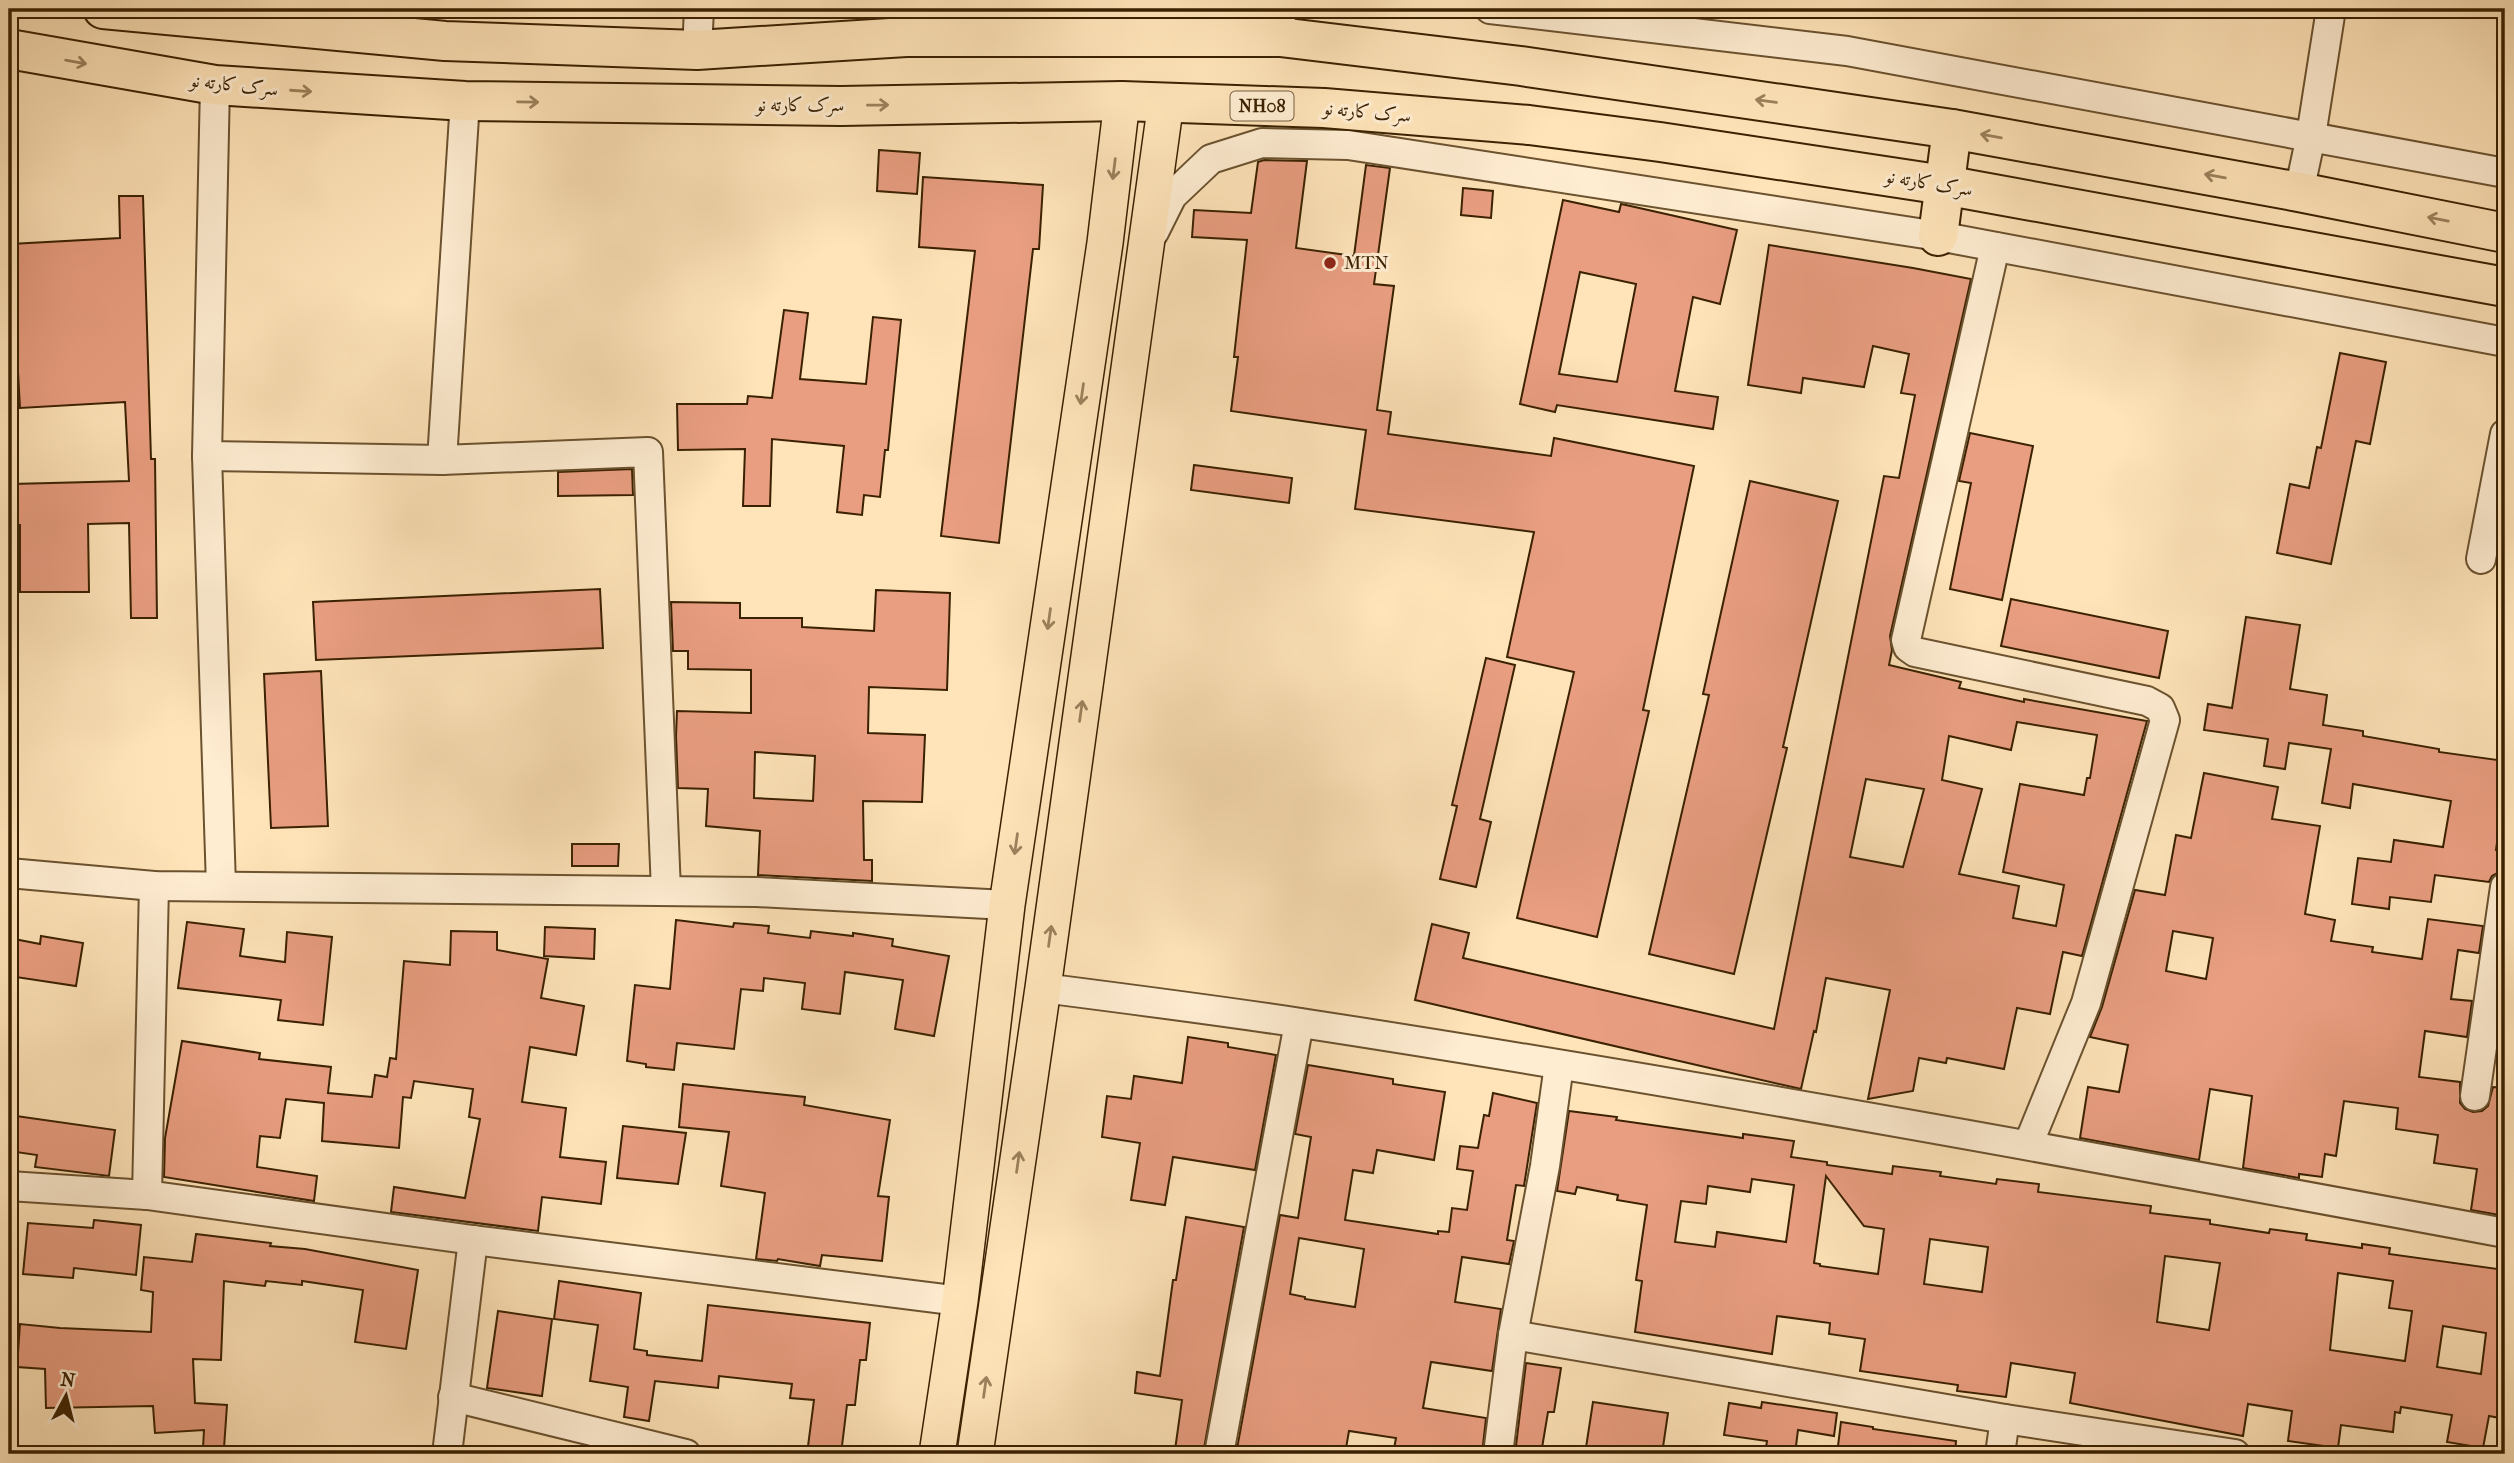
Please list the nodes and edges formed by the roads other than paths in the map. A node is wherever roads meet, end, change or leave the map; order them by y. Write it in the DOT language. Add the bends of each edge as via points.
graph roads {
  1 [pos="103,9"];
  2 [pos="699,9"];
  3 [pos="955,9"];
  4 [pos="1490,9"];
  5 [pos="2331,9"];
  6 [pos="1280,23"];
  7 [pos="906,37"];
  8 [pos="9,49"];
  9 [pos="697,50"];
  10 [pos="215,85"];
  11 [pos="1668,87"];
  12 [pos="1122,101"];
  13 [pos="465,102"];
  14 [pos="1166,102"];
  15 [pos="1952,129"];
  16 [pos="2311,136"];
  17 [pos="1660,142"];
  18 [pos="2505,173"];
  19 [pos="1944,185"];
  20 [pos="2299,191"];
  21 [pos="2505,233"];
  22 [pos="1938,236"];
  23 [pos="1105,243"];
  24 [pos="1995,247"];
  25 [pos="1146,248"];
  26 [pos="2505,287"];
  27 [pos="2505,342"];
  28 [pos="2505,434"];
  29 [pos="207,456"];
  30 [pos="442,460"];
  31 [pos="2481,559"];
  32 [pos="9,873"];
  33 [pos="154,886"];
  34 [pos="221,886"];
  35 [pos="2505,887"];
  36 [pos="666,891"];
  37 [pos="1007,905"];
  38 [pos="1043,988"];
  39 [pos="1299,1023"];
  40 [pos="1559,1065"];
  41 [pos="2475,1096"];
  42 [pos="2028,1145"];
  43 [pos="9,1186"];
  44 [pos="147,1195"];
  45 [pos="2505,1233"];
  46 [pos="473,1240"];
  47 [pos="960,1301"];
  48 [pos="1513,1335"];
  49 [pos="453,1397"];
  50 [pos="2005,1419"];
  51 [pos="447,1454"];
  52 [pos="686,1454"];
  53 [pos="937,1454"];
  54 [pos="975,1454"];
  55 [pos="1219,1454"];
  56 [pos="1498,1454"];
  57 [pos="2000,1454"];
  58 [pos="2235,1454"];
  1 -- 9 [label="highway" via="445,41"];
  2 -- 9 [label="street"];
  3 -- 7 [label="street"];
  4 -- 16 [label="street" via="1847,51"];
  5 -- 16 [label="street"];
  6 -- 7 [label="highway"];
  6 -- 11 [label="highway"];
  7 -- 9 [label="highway"];
  8 -- 10 [label="highway, سرک کارته نو / NH08, one-way"];
  10 -- 13 [label="highway, سرک کارته نو / NH08, one-way"];
  10 -- 29 [label="street"];
  15 -- 11 [label="highway, one-way"];
  11 -- 17 [label="highway"];
  13 -- 12 [label="highway, سرک کارته نو / NH08, one-way" via="841,106"];
  12 -- 14 [label="highway, سرک کارته نو / NH08"];
  12 -- 23 [label="main road, one-way"];
  13 -- 30 [label="street"];
  14 -- 17 [label="highway, سرک کارته نو / NH08" via="1324,108 1529,125"];
  14 -- 25 [label="main road"];
  15 -- 19 [label="highway"];
  20 -- 15 [label="highway, one-way"];
  16 -- 18 [label="street"];
  16 -- 20 [label="street"];
  17 -- 19 [label="highway, سرک کارته نو / NH08"];
  19 -- 22 [label="highway"];
  19 -- 26 [label="highway, سرک کارته نو / NH08"];
  21 -- 20 [label="highway, one-way"];
  22 -- 24 [label="street"];
  22 -- 25 [label="street" via="1349,145 1262,143 1211,159 1171,196"];
  23 -- 25 [label="main road"];
  23 -- 37 [label="main road, one-way"];
  24 -- 27 [label="street"];
  24 -- 42 [label="street" via="1908,647 2147,701 2160,708 2165,720 2086,1003"];
  38 -- 25 [label="main road, one-way"];
  28 -- 31 [label="street"];
  29 -- 30 [label="street"];
  29 -- 34 [label="street"];
  30 -- 36 [label="street" via="648,452"];
  32 -- 33 [label="street"];
  33 -- 34 [label="street"];
  33 -- 44 [label="street"];
  34 -- 36 [label="street"];
  35 -- 41 [label="street"];
  36 -- 37 [label="street"];
  37 -- 47 [label="main road"];
  38 -- 39 [label="street"];
  54 -- 38 [label="main road, one-way"];
  39 -- 40 [label="street"];
  39 -- 55 [label="street"];
  40 -- 42 [label="street"];
  40 -- 48 [label="street"];
  42 -- 45 [label="street"];
  43 -- 44 [label="street"];
  44 -- 46 [label="street"];
  46 -- 47 [label="street"];
  46 -- 49 [label="street"];
  47 -- 53 [label="main road"];
  48 -- 50 [label="street"];
  48 -- 56 [label="street"];
  49 -- 51 [label="street"];
  49 -- 52 [label="street"];
  50 -- 57 [label="street"];
  50 -- 58 [label="street"];
}
